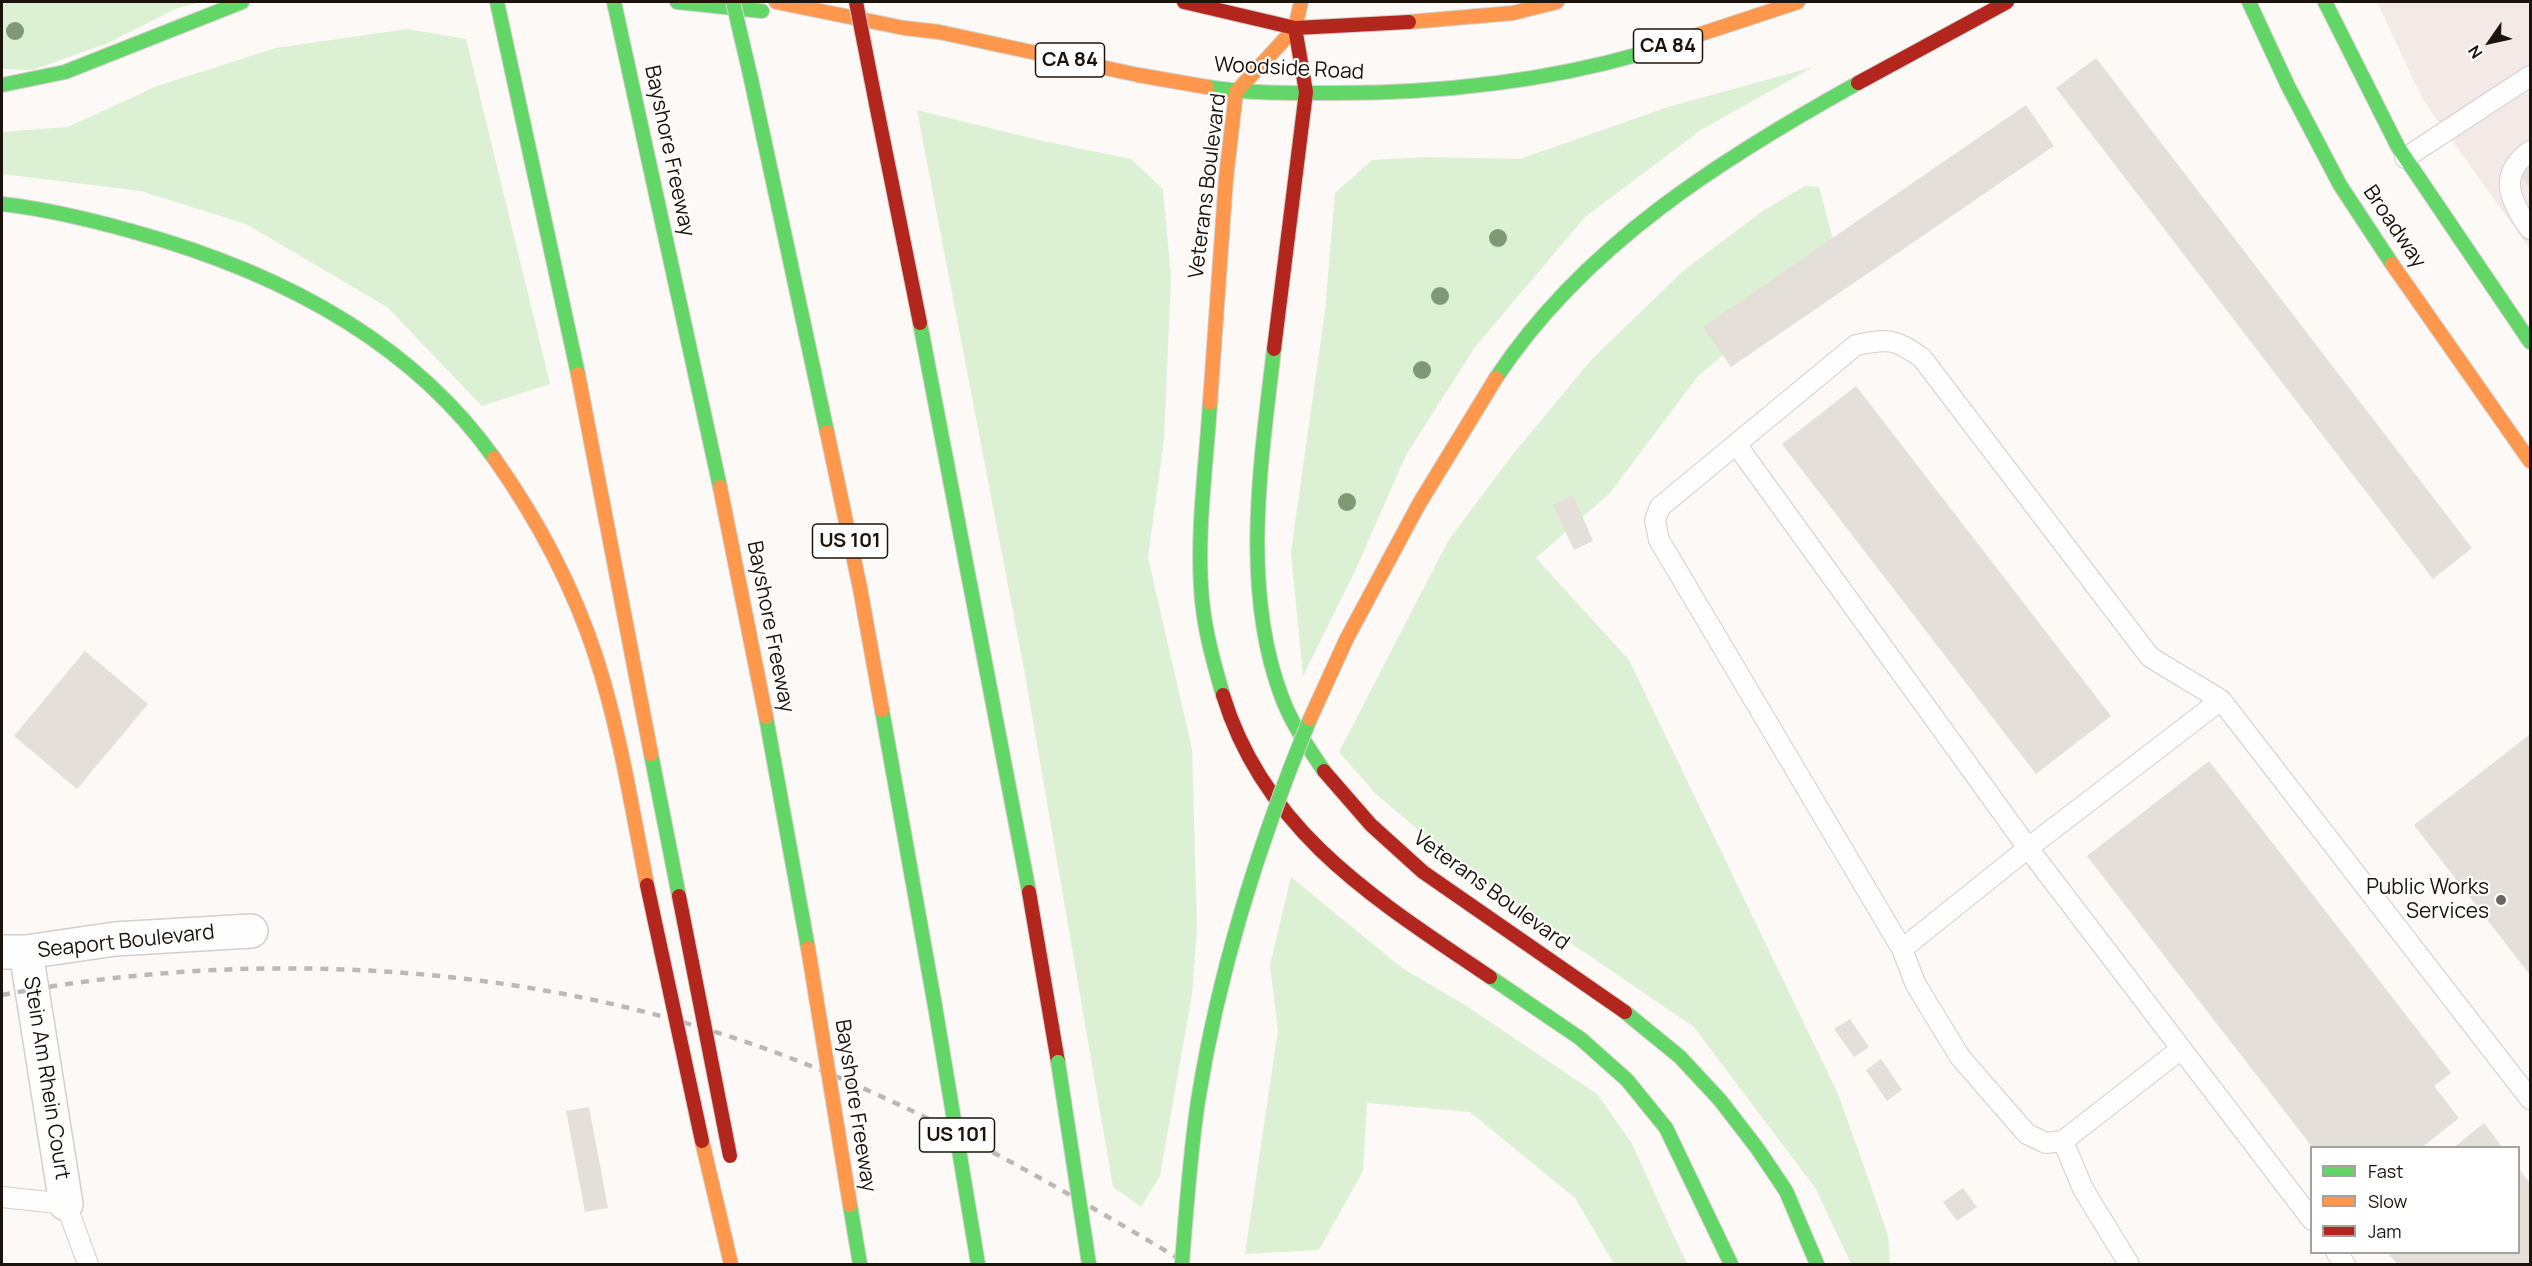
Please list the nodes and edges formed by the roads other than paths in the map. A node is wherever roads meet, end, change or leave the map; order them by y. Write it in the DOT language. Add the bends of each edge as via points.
graph roads {
  1 [pos="242,2"];
  2 [pos="497,2"];
  3 [pos="614,2"];
  4 [pos="677,2"];
  5 [pos="733,2"];
  6 [pos="776,2"];
  7 [pos="856,2"];
  8 [pos="1184,2"];
  9 [pos="1301,2"];
  10 [pos="1557,2"];
  11 [pos="1798,2"];
  12 [pos="2007,2"];
  13 [pos="2249,2"];
  14 [pos="2325,2"];
  15 [pos="904,28"];
  16 [pos="1295,28"];
  17 [pos="2530,76"];
  18 [pos="2,85"];
  19 [pos="1236,92"];
  20 [pos="1306,92"];
  21 [pos="2530,151"];
  22 [pos="2405,158"];
  23 [pos="2,204"];
  24 [pos="2530,229"];
  25 [pos="2530,342"];
  26 [pos="1736,444"];
  27 [pos="2530,460"];
  28 [pos="2221,700"];
  29 [pos="2028,848"];
  30 [pos="251,931"];
  31 [pos="1902,949"];
  32 [pos="14,952"];
  33 [pos="2181,1049"];
  34 [pos="2530,1099"];
  35 [pos="2063,1142"];
  36 [pos="731,1161"];
  37 [pos="2,1197"];
  38 [pos="66,1204"];
  39 [pos="2310,1217"];
  40 [pos="88,1264"];
  41 [pos="731,1264"];
  42 [pos="860,1264"];
  43 [pos="978,1264"];
  44 [pos="1089,1264"];
  45 [pos="1182,1264"];
  46 [pos="1731,1264"];
  47 [pos="1817,1264"];
  48 [pos="2129,1264"];
  1 -- 18 [label="main road" via="172,27 97,62 65,73"];
  2 -- 36 [label="main road, bridge" via="574,355"];
  3 -- 42 [label="main road, Bayshore Freeway, bridge" via="744,600 808,948"];
  4 -- 15 [label="main road"];
  5 -- 43 [label="main road, US 101, bridge" via="860,588"];
  6 -- 15 [label="main road, Woodside Road"];
  7 -- 44 [label="main road, bridge" via="983,636 1058,1062"];
  8 -- 16 [label="main road, Woodside Road"];
  9 -- 16 [label="main road"];
  10 -- 16 [label="main road, Woodside Road" via="1513,13 1439,21"];
  11 -- 20 [label="main road, Woodside Road / CA 84" via="1678,43 1535,79 1390,94"];
  12 -- 45 [label="main road, bridge" via="1718,166 1640,223 1562,295 1484,393 1392,549 1313,706 1284,779 1222,979 1194,1120"];
  13 -- 27 [label="main road, Broadway" via="2340,184"];
  14 -- 22 [label="main road"];
  15 -- 19 [label="main road, Woodside Road / CA 84"];
  16 -- 19 [label="main road, Veterans Boulevard"];
  16 -- 20 [label="main road, Veterans Boulevard"];
  17 -- 22 [label="lane"];
  19 -- 20 [label="main road, Woodside Road / CA 84"];
  19 -- 46 [label="main road, Veterans Boulevard" via="1220,245 1201,534 1202,601 1212,658 1228,711 1253,765 1280,804 1334,865 1384,905 1581,1039 1627,1080 1666,1128"];
  20 -- 47 [label="main road, Veterans Boulevard" via="1262,454 1258,529 1259,591 1281,695 1302,739 1331,781 1380,833 1423,872 1631,1016 1688,1065 1732,1116 1780,1182"];
  21 -- 24 [label="lane" via="2517,161 2508,184 2517,210"];
  22 -- 25 [label="main road"];
  23 -- 41 [label="main road, bridge" via="95,221 169,241 238,266 300,295 405,363 487,448 528,509 559,566 604,686"];
  26 -- 28 [label="lane" via="1856,345 1878,340 1901,343 1922,358 2150,657"];
  26 -- 29 [label="lane"];
  26 -- 31 [label="lane" via="1660,507 1655,520 1659,540"];
  28 -- 29 [label="lane"];
  28 -- 34 [label="lane"];
  29 -- 31 [label="lane"];
  29 -- 33 [label="lane"];
  30 -- 32 [label="street, Seaport Boulevard" via="115,939"];
  31 -- 35 [label="lane" via="1916,985 1960,1057 2027,1134 2046,1143"];
  32 -- 38 [label="street, Stein Am Rhein Court"];
  33 -- 35 [label="lane"];
  33 -- 39 [label="lane"];
  35 -- 48 [label="lane" via="2083,1189"];
  37 -- 38 [label="lane"];
  38 -- 40 [label="lane"];
}
